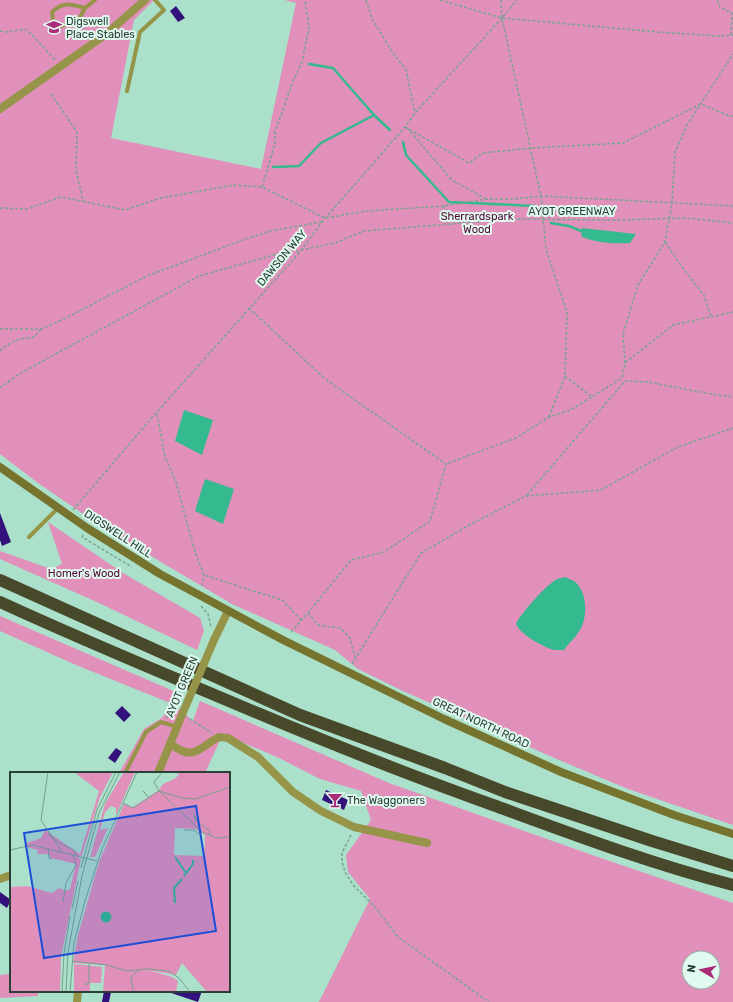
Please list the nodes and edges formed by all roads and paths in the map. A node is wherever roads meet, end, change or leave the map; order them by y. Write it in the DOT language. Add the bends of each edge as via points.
graph roads {
  1 [pos="96,0"];
  2 [pos="145,0"];
  3 [pos="156,0"];
  4 [pos="305,0"];
  5 [pos="366,0"];
  6 [pos="440,0"];
  7 [pos="501,0"];
  8 [pos="517,0"];
  9 [pos="717,0"];
  10 [pos="85,8"];
  11 [pos="732,11"];
  12 [pos="502,18"];
  13 [pos="0,31"];
  14 [pos="732,35"];
  15 [pos="733,54"];
  16 [pos="61,66"];
  17 [pos="127,91"];
  18 [pos="51,94"];
  19 [pos="701,104"];
  20 [pos="0,109"];
  21 [pos="415,113"];
  22 [pos="733,116"];
  23 [pos="405,127"];
  24 [pos="531,148"];
  25 [pos="262,188"];
  26 [pos="541,196"];
  27 [pos="487,199"];
  28 [pos="83,201"];
  29 [pos="672,203"];
  30 [pos="443,206"];
  31 [pos="733,206"];
  32 [pos="0,208"];
  33 [pos="325,218"];
  34 [pos="670,218"];
  35 [pos="544,220"];
  36 [pos="322,222"];
  37 [pos="733,223"];
  38 [pos="446,224"];
  39 [pos="665,242"];
  40 [pos="301,250"];
  41 [pos="299,253"];
  42 [pos="249,308"];
  43 [pos="733,312"];
  44 [pos="711,317"];
  45 [pos="0,329"];
  46 [pos="41,329"];
  47 [pos="0,351"];
  48 [pos="625,363"];
  49 [pos="565,376"];
  50 [pos="0,388"];
  51 [pos="592,397"];
  52 [pos="733,397"];
  53 [pos="156,413"];
  54 [pos="549,417"];
  55 [pos="733,428"];
  56 [pos="446,464"];
  57 [pos="0,467"];
  58 [pos="526,496"];
  59 [pos="58,508"];
  60 [pos="74,509"];
  61 [pos="29,537"];
  62 [pos="204,575"];
  63 [pos="0,580"];
  64 [pos="202,586"];
  65 [pos="0,602"];
  66 [pos="228,611"];
  67 [pos="308,613"];
  68 [pos="302,621"];
  69 [pos="290,632"];
  70 [pos="355,657"];
  71 [pos="352,664"];
  72 [pos="184,710"];
  73 [pos="161,722"];
  74 [pos="177,727"];
  75 [pos="219,737"];
  76 [pos="171,744"];
  77 [pos="126,772"];
  78 [pos="158,772"];
  79 [pos="354,827"];
  80 [pos="733,834"];
  81 [pos="427,843"];
  82 [pos="733,866"];
  83 [pos="10,875"];
  84 [pos="0,879"];
  85 [pos="733,885"];
  86 [pos="78,992"];
  87 [pos="77,1002"];
  88 [pos="489,1002"];
  1 -- 10 [label="lane"];
  2 -- 16 [label="street" via="105,35"];
  3 -- 17 [label="lane" via="164,10 140,32"];
  4 -- 25 [label="path" via="309,28 302,62 276,132"];
  5 -- 21 [label="path" via="372,19 406,70"];
  6 -- 12 [label="path"];
  7 -- 12 [label="path"];
  8 -- 12 [label="path, DAWSON WAY"];
  9 -- 11 [label="path" via="720,7"];
  10 -- 10 [label="lane" via="79,19 70,24 60,26 54,20 52,12 58,6 67,4"];
  11 -- 14 [label="path"];
  12 -- 14 [label="path" via="658,32"];
  12 -- 21 [label="path, DAWSON WAY"];
  12 -- 24 [label="path"];
  13 -- 16 [label="path" via="25,29"];
  15 -- 19 [label="path"];
  16 -- 20 [label="street"];
  18 -- 28 [label="path" via="77,132 76,170"];
  19 -- 22 [label="path"];
  19 -- 24 [label="path" via="623,143"];
  19 -- 29 [label="path" via="687,125 675,152"];
  21 -- 23 [label="path, DAWSON WAY"];
  23 -- 24 [label="path" via="469,163 483,153"];
  23 -- 27 [label="path" via="452,180"];
  23 -- 33 [label="path, DAWSON WAY"];
  24 -- 26 [label="path"];
  25 -- 28 [label="path" via="234,185 161,198 125,210"];
  25 -- 33 [label="path"];
  26 -- 27 [label="path"];
  26 -- 29 [label="path"];
  26 -- 35 [label="path"];
  27 -- 30 [label="path"];
  28 -- 32 [label="path" via="61,197 27,209"];
  29 -- 31 [label="path"];
  29 -- 34 [label="path"];
  30 -- 33 [label="path" via="367,211"];
  30 -- 38 [label="path" via="447,211"];
  33 -- 36 [label="path, DAWSON WAY"];
  34 -- 35 [label="path, AYOT GREENWAY"];
  34 -- 37 [label="path, AYOT GREENWAY"];
  34 -- 39 [label="path"];
  35 -- 38 [label="path, AYOT GREENWAY" via="511,219"];
  35 -- 49 [label="path" via="546,249 567,312"];
  36 -- 40 [label="path, DAWSON WAY"];
  36 -- 46 [label="path" via="270,231 147,276"];
  38 -- 40 [label="path, AYOT GREENWAY" via="364,231 336,243"];
  39 -- 44 [label="path" via="704,296"];
  39 -- 48 [label="path" via="638,285 624,334"];
  40 -- 41 [label="path, DAWSON WAY"];
  41 -- 42 [label="path, DAWSON WAY"];
  41 -- 50 [label="path" via="295,249 199,276 19,374"];
  42 -- 53 [label="path, DAWSON WAY"];
  42 -- 56 [label="path" via="325,379"];
  43 -- 44 [label="path"];
  44 -- 48 [label="path" via="673,325"];
  45 -- 46 [label="path"];
  46 -- 47 [label="path" via="34,337 16,340"];
  48 -- 51 [label="path" via="622,378"];
  49 -- 51 [label="path"];
  49 -- 54 [label="path"];
  51 -- 54 [label="path" via="570,410"];
  52 -- 58 [label="path" via="648,382 624,381"];
  53 -- 60 [label="path, DAWSON WAY"];
  53 -- 62 [label="path" via="165,457 176,482"];
  54 -- 56 [label="path" via="516,438"];
  55 -- 58 [label="path" via="678,448 601,490"];
  56 -- 67 [label="path" via="430,521 384,552 351,560"];
  57 -- 59 [label="main road, DIGSWELL HILL"];
  58 -- 70 [label="path" via="421,553"];
  59 -- 61 [label="lane"];
  59 -- 66 [label="main road, DIGSWELL HILL" via="160,574"];
  62 -- 64 [label="path"];
  62 -- 68 [label="path" via="282,600"];
  63 -- 82 [label="highway" via="300,714 504,792"];
  65 -- 85 [label="highway" via="356,754 654,862"];
  66 -- 72 [label="street, AYOT GREEN, bridge"];
  66 -- 80 [label="main road, GREAT NORTH ROAD" via="444,719 561,772 674,815"];
  67 -- 68 [label="path"];
  67 -- 70 [label="path" via="318,626 340,628 350,638"];
  68 -- 69 [label="path"];
  70 -- 71 [label="path"];
  72 -- 73 [label="path"];
  72 -- 74 [label="street, AYOT GREEN"];
  72 -- 75 [label="path" via="190,720"];
  73 -- 74 [label="lane"];
  73 -- 77 [label="lane" via="146,732"];
  74 -- 76 [label="street, AYOT GREEN"];
  75 -- 76 [label="street" via="198,751 190,753 180,751"];
  75 -- 79 [label="street" via="228,738 258,757 292,792 321,811"];
  76 -- 78 [label="street, AYOT GREEN"];
  79 -- 81 [label="street"];
  79 -- 88 [label="path" via="342,853 344,872 353,884 398,937"];
  83 -- 84 [label="street"];
  86 -- 87 [label="street"];
}
